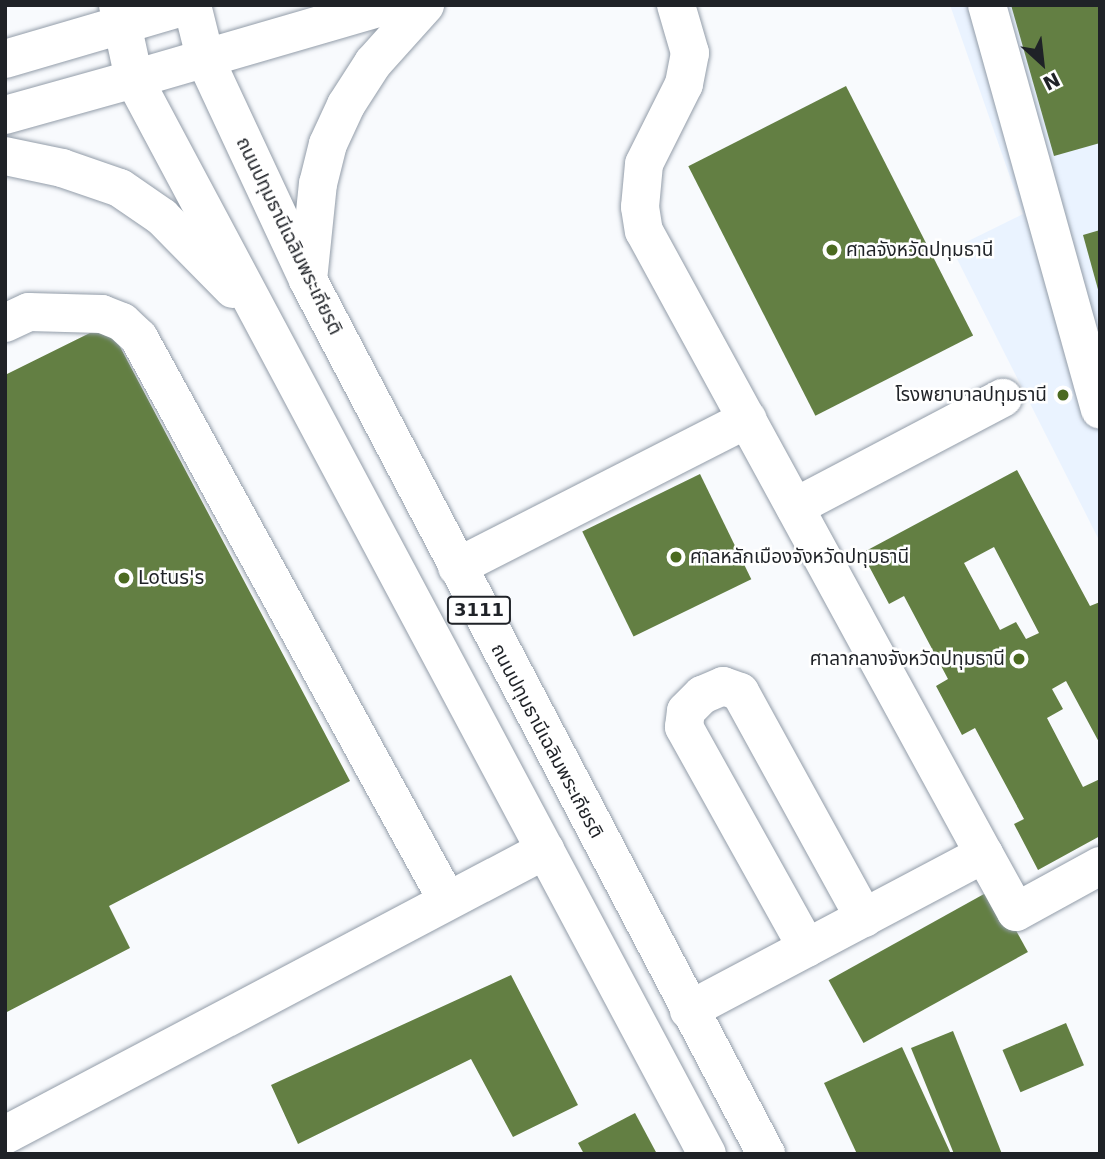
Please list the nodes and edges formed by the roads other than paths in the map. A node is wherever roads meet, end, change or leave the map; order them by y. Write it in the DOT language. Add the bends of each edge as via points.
graph roads {
  1 [pos="191,5"];
  2 [pos="388,5"];
  3 [pos="425,5"];
  4 [pos="676,5"];
  5 [pos="987,5"];
  6 [pos="120,15"];
  7 [pos="5,58"];
  8 [pos="206,61"];
  9 [pos="134,79"];
  10 [pos="5,115"];
  11 [pos="5,156"];
  12 [pos="308,280"];
  13 [pos="262,317"];
  14 [pos="5,323"];
  15 [pos="1003,398"];
  16 [pos="1100,409"];
  17 [pos="747,419"];
  18 [pos="795,507"];
  19 [pos="457,567"];
  20 [pos="545,850"];
  21 [pos="984,854"];
  22 [pos="1100,866"];
  23 [pos="447,900"];
  24 [pos="864,918"];
  25 [pos="807,948"];
  26 [pos="689,1010"];
  27 [pos="5,1136"];
  28 [pos="706,1154"];
  29 [pos="766,1154"];
  1 -- 6 [label="main road"];
  1 -- 8 [label="main road, ถนนปทุมธานีเฉลิมพระเกียรติ"];
  2 -- 8 [label="main road"];
  3 -- 12 [label="main road" via="373,63 346,104 328,144 318,184"];
  4 -- 17 [label="main road" via="690,53 684,84 644,164 640,207 644,231"];
  5 -- 16 [label="main road"];
  6 -- 7 [label="main road"];
  6 -- 9 [label="main road"];
  8 -- 9 [label="main road"];
  8 -- 12 [label="main road, ถนนปทุมธานีเฉลิมพระเกียรติ / 3111"];
  9 -- 10 [label="main road"];
  9 -- 13 [label="main road, 3111"];
  11 -- 13 [label="main road" via="62,168 120,188 162,217"];
  12 -- 19 [label="main road, ถนนปทุมธานีเฉลิมพระเกียรติ / 3111"];
  13 -- 20 [label="main road, 3111"];
  14 -- 23 [label="main road" via="29,312 102,314 122,322 139,338"];
  15 -- 18 [label="main road"];
  17 -- 18 [label="main road"];
  17 -- 19 [label="main road"];
  18 -- 21 [label="main road"];
  19 -- 26 [label="main road, ถนนปทุมธานีเฉลิมพระเกียรติ / 3111"];
  20 -- 23 [label="main road"];
  20 -- 28 [label="main road, 3111"];
  21 -- 22 [label="main road" via="1016,912"];
  21 -- 24 [label="main road"];
  23 -- 27 [label="main road"];
  24 -- 25 [label="main road"];
  24 -- 25 [label="main road" via="740,692 723,686 702,695 686,711 684,727"];
  25 -- 26 [label="main road"];
  26 -- 29 [label="main road, ถนนปทุมธานีเฉลิมพระเกียรติ / 3111"];
}
